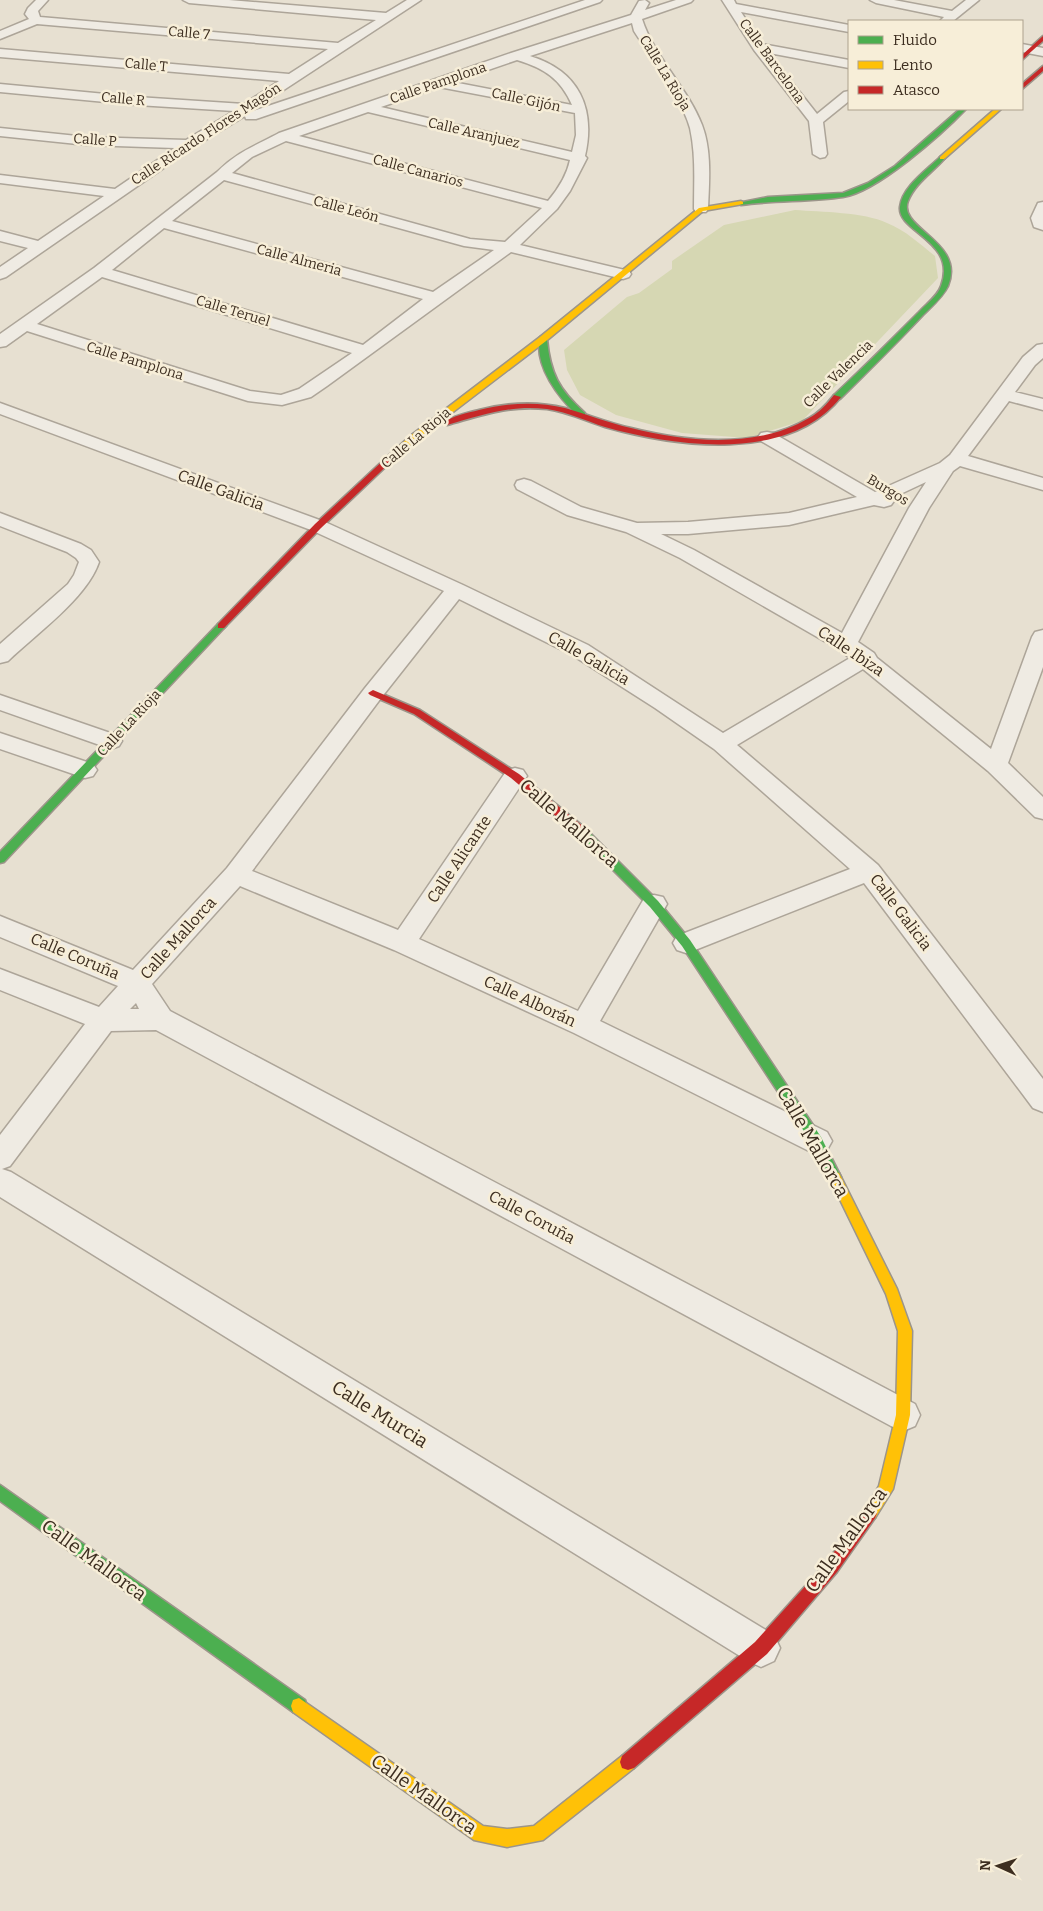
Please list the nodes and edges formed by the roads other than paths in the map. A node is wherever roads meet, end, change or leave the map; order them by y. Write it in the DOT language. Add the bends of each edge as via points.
graph roads {
  1 [pos="42,0"];
  2 [pos="189,0"];
  3 [pos="415,0"];
  4 [pos="596,0"];
  5 [pos="644,0"];
  6 [pos="687,0"];
  7 [pos="876,0"];
  8 [pos="973,0"];
  9 [pos="731,4"];
  10 [pos="386,17"];
  11 [pos="636,17"];
  12 [pos="950,18"];
  13 [pos="36,20"];
  14 [pos="848,28"];
  15 [pos="0,35"];
  16 [pos="1023,41"];
  17 [pos="758,47"];
  18 [pos="1034,48"];
  19 [pos="0,52"];
  20 [pos="342,54"];
  21 [pos="515,56"];
  22 [pos="363,64"];
  23 [pos="848,64"];
  24 [pos="392,68"];
  25 [pos="1043,68"];
  26 [pos="291,78"];
  27 [pos="440,83"];
  28 [pos="1023,86"];
  29 [pos="0,88"];
  30 [pos="848,96"];
  31 [pos="246,108"];
  32 [pos="368,108"];
  33 [pos="963,110"];
  34 [pos="997,110"];
  35 [pos="582,112"];
  36 [pos="816,121"];
  37 [pos="221,126"];
  38 [pos="0,132"];
  39 [pos="284,136"];
  40 [pos="190,144"];
  41 [pos="820,154"];
  42 [pos="580,158"];
  43 [pos="897,167"];
  44 [pos="927,173"];
  45 [pos="222,175"];
  46 [pos="0,179"];
  47 [pos="115,193"];
  48 [pos="552,206"];
  49 [pos="1043,206"];
  50 [pos="701,209"];
  51 [pos="161,223"];
  52 [pos="1043,226"];
  53 [pos="0,236"];
  54 [pos="470,243"];
  55 [pos="39,246"];
  56 [pos="510,247"];
  57 [pos="495,258"];
  58 [pos="100,271"];
  59 [pos="0,274"];
  60 [pos="623,274"];
  61 [pos="608,286"];
  62 [pos="436,298"];
  63 [pos="25,325"];
  64 [pos="543,339"];
  65 [pos="0,342"];
  66 [pos="365,351"];
  67 [pos="1036,355"];
  68 [pos="1004,394"];
  69 [pos="1043,405"];
  70 [pos="0,408"];
  71 [pos="582,415"];
  72 [pos="790,430"];
  73 [pos="766,437"];
  74 [pos="412,439"];
  75 [pos="951,463"];
  76 [pos="1043,484"];
  77 [pos="524,485"];
  78 [pos="882,496"];
  79 [pos="919,508"];
  80 [pos="0,519"];
  81 [pos="318,526"];
  82 [pos="633,528"];
  83 [pos="456,589"];
  84 [pos="1043,637"];
  85 [pos="846,644"];
  86 [pos="1,653"];
  87 [pos="866,658"];
  88 [pos="373,693"];
  89 [pos="0,702"];
  90 [pos="0,741"];
  91 [pos="111,741"];
  92 [pos="722,744"];
  93 [pos="996,764"];
  94 [pos="85,770"];
  95 [pos="515,776"];
  96 [pos="1043,811"];
  97 [pos="0,859"];
  98 [pos="869,870"];
  99 [pos="236,874"];
  100 [pos="654,904"];
  101 [pos="0,926"];
  102 [pos="403,943"];
  103 [pos="686,943"];
  104 [pos="0,979"];
  105 [pos="138,983"];
  106 [pos="160,1019"];
  107 [pos="104,1020"];
  108 [pos="584,1026"];
  109 [pos="1043,1100"];
  110 [pos="817,1141"];
  111 [pos="0,1157"];
  112 [pos="0,1181"];
  113 [pos="903,1415"];
  114 [pos="0,1492"];
  115 [pos="761,1648"];
  1 -- 13 [label="street" via="32,10"];
  2 -- 10 [label="street"];
  3 -- 10 [label="street, Calle Ricardo Flores Magón"];
  4 -- 24 [label="street"];
  5 -- 11 [label="street, Calle La Rioja"];
  6 -- 11 [label="street"];
  7 -- 12 [label="street"];
  8 -- 12 [label="street"];
  9 -- 14 [label="street"];
  9 -- 17 [label="street, Calle Barcelona"];
  10 -- 20 [label="street, Calle Ricardo Flores Magón"];
  11 -- 21 [label="street, Calle Pamplona"];
  11 -- 50 [label="street, Calle La Rioja" via="640,31 696,126 702,157"];
  13 -- 15 [label="street"];
  13 -- 20 [label="street, Calle 7"];
  16 -- 18 [label="street"];
  17 -- 23 [label="street"];
  17 -- 36 [label="street, Calle Barcelona"];
  19 -- 26 [label="street, Calle T"];
  20 -- 26 [label="street, Calle Ricardo Flores Magón" via="324,58"];
  21 -- 27 [label="street, Calle Pamplona"];
  21 -- 35 [label="street, Calle Pamplona" via="556,70 573,91"];
  22 -- 24 [label="street"];
  24 -- 37 [label="street"];
  25 -- 28 [label="street"];
  26 -- 31 [label="street, Calle Ricardo Flores Magón"];
  27 -- 32 [label="street, Calle Pamplona"];
  27 -- 35 [label="street, Calle Gijón"];
  29 -- 31 [label="street, Calle R"];
  30 -- 36 [label="street, Calle Barcelona"];
  31 -- 37 [label="street, Calle Ricardo Flores Magón"];
  32 -- 39 [label="street, Calle Pamplona"];
  32 -- 42 [label="street, Calle Aranjuez"];
  33 -- 43 [label="street"];
  34 -- 44 [label="street, Calle Valencia"];
  35 -- 42 [label="street, Calle Pamplona"];
  36 -- 41 [label="street, Calle Barcelona"];
  37 -- 40 [label="street, Calle Ricardo Flores Magón"];
  38 -- 40 [label="street, Calle P" via="87,141"];
  39 -- 45 [label="street, Calle Pamplona" via="250,152 231,164"];
  39 -- 48 [label="street, Calle Canarios"];
  40 -- 47 [label="street, Calle Ricardo Flores Magón"];
  42 -- 48 [label="street, Calle Pamplona"];
  43 -- 44 [label="street"];
  43 -- 50 [label="street" via="844,195 768,199"];
  44 -- 72 [label="street, Calle Valencia" via="908,194 902,211 906,221 928,234 939,246 948,271 945,286 832,403 810,421"];
  45 -- 51 [label="street, Calle Pamplona"];
  45 -- 54 [label="street, Calle León"];
  46 -- 47 [label="street"];
  47 -- 55 [label="street, Calle Ricardo Flores Magón"];
  48 -- 56 [label="street, Calle Pamplona"];
  49 -- 52 [label="street" via="1038,218"];
  50 -- 60 [label="street, Calle La Rioja"];
  51 -- 58 [label="street, Calle Pamplona"];
  51 -- 62 [label="street, Calle Almeria"];
  53 -- 55 [label="street"];
  54 -- 56 [label="street, Calle León"];
  54 -- 57 [label="street, Calle León"];
  55 -- 59 [label="street, Calle Ricardo Flores Magón"];
  56 -- 57 [label="street, Calle Pamplona"];
  56 -- 60 [label="street, Calle León"];
  57 -- 61 [label="street, Calle León"];
  57 -- 62 [label="street, Calle Pamplona"];
  58 -- 63 [label="street, Calle Pamplona"];
  58 -- 66 [label="street, Calle Teruel"];
  60 -- 61 [label="street, Calle La Rioja"];
  61 -- 64 [label="street, Calle La Rioja"];
  62 -- 66 [label="street, Calle Pamplona"];
  63 -- 65 [label="street"];
  63 -- 66 [label="street, Calle Pamplona" via="248,396 282,400 305,393"];
  64 -- 71 [label="street" via="550,379 557,391"];
  64 -- 74 [label="street, Calle La Rioja"];
  67 -- 68 [label="street"];
  68 -- 69 [label="street"];
  68 -- 75 [label="street"];
  70 -- 81 [label="street, Calle Galicia"];
  71 -- 73 [label="street, Calle Valencia" via="609,426 667,438 742,441"];
  71 -- 74 [label="street, Calle Valencia" via="544,406 500,406 471,413"];
  72 -- 73 [label="street, Calle Valencia"];
  72 -- 78 [label="street, Burgos"];
  73 -- 78 [label="street, Burgos"];
  74 -- 81 [label="street, Calle La Rioja"];
  75 -- 76 [label="street"];
  75 -- 78 [label="street, Calle Ibiza"];
  75 -- 79 [label="street"];
  77 -- 82 [label="street, Calle Ibiza" via="574,511"];
  78 -- 79 [label="street, Burgos"];
  78 -- 82 [label="street, Calle Ibiza" via="779,520 688,528"];
  79 -- 85 [label="street"];
  80 -- 86 [label="street" via="74,548 89,562 75,588"];
  81 -- 83 [label="street, Calle Galicia"];
  81 -- 91 [label="street, Calle La Rioja"];
  82 -- 85 [label="street, Calle Ibiza" via="687,554"];
  83 -- 88 [label="street, Calle Mallorca"];
  83 -- 92 [label="street, Calle Galicia" via="580,650"];
  84 -- 93 [label="street"];
  85 -- 87 [label="street, Calle Ibiza"];
  87 -- 92 [label="street"];
  87 -- 93 [label="street, Calle Ibiza"];
  88 -- 95 [label="street, Calle Mallorca" via="417,712"];
  88 -- 99 [label="street, Calle Mallorca"];
  89 -- 91 [label="street"];
  90 -- 94 [label="street"];
  91 -- 94 [label="street, Calle La Rioja"];
  92 -- 98 [label="street, Calle Galicia"];
  93 -- 96 [label="street, Calle Ibiza"];
  94 -- 97 [label="street, Calle La Rioja"];
  95 -- 100 [label="street, Calle Mallorca" via="566,817"];
  95 -- 102 [label="street, Calle Alicante"];
  98 -- 103 [label="street"];
  98 -- 109 [label="street, Calle Galicia"];
  99 -- 102 [label="street, Calle Alborán"];
  99 -- 105 [label="street, Calle Mallorca"];
  100 -- 103 [label="street, Calle Mallorca"];
  100 -- 108 [label="street"];
  101 -- 105 [label="street, Calle Coruña"];
  102 -- 108 [label="street, Calle Alborán"];
  103 -- 110 [label="street, Calle Mallorca"];
  104 -- 107 [label="street, Calle Coruña"];
  105 -- 106 [label="street, Calle Coruña"];
  105 -- 107 [label="street, Calle Mallorca"];
  106 -- 107 [label="street, Calle Coruña"];
  106 -- 113 [label="street, Calle Coruña"];
  107 -- 111 [label="street, Calle Mallorca"];
  108 -- 110 [label="street, Calle Alborán"];
  110 -- 113 [label="street, Calle Mallorca" via="874,1253 905,1331"];
  112 -- 115 [label="street, Calle Murcia"];
  113 -- 115 [label="street, Calle Mallorca" via="886,1489 832,1567"];
  114 -- 115 [label="street, Calle Mallorca" via="480,1834 507,1838 537,1834 644,1749"];
}
